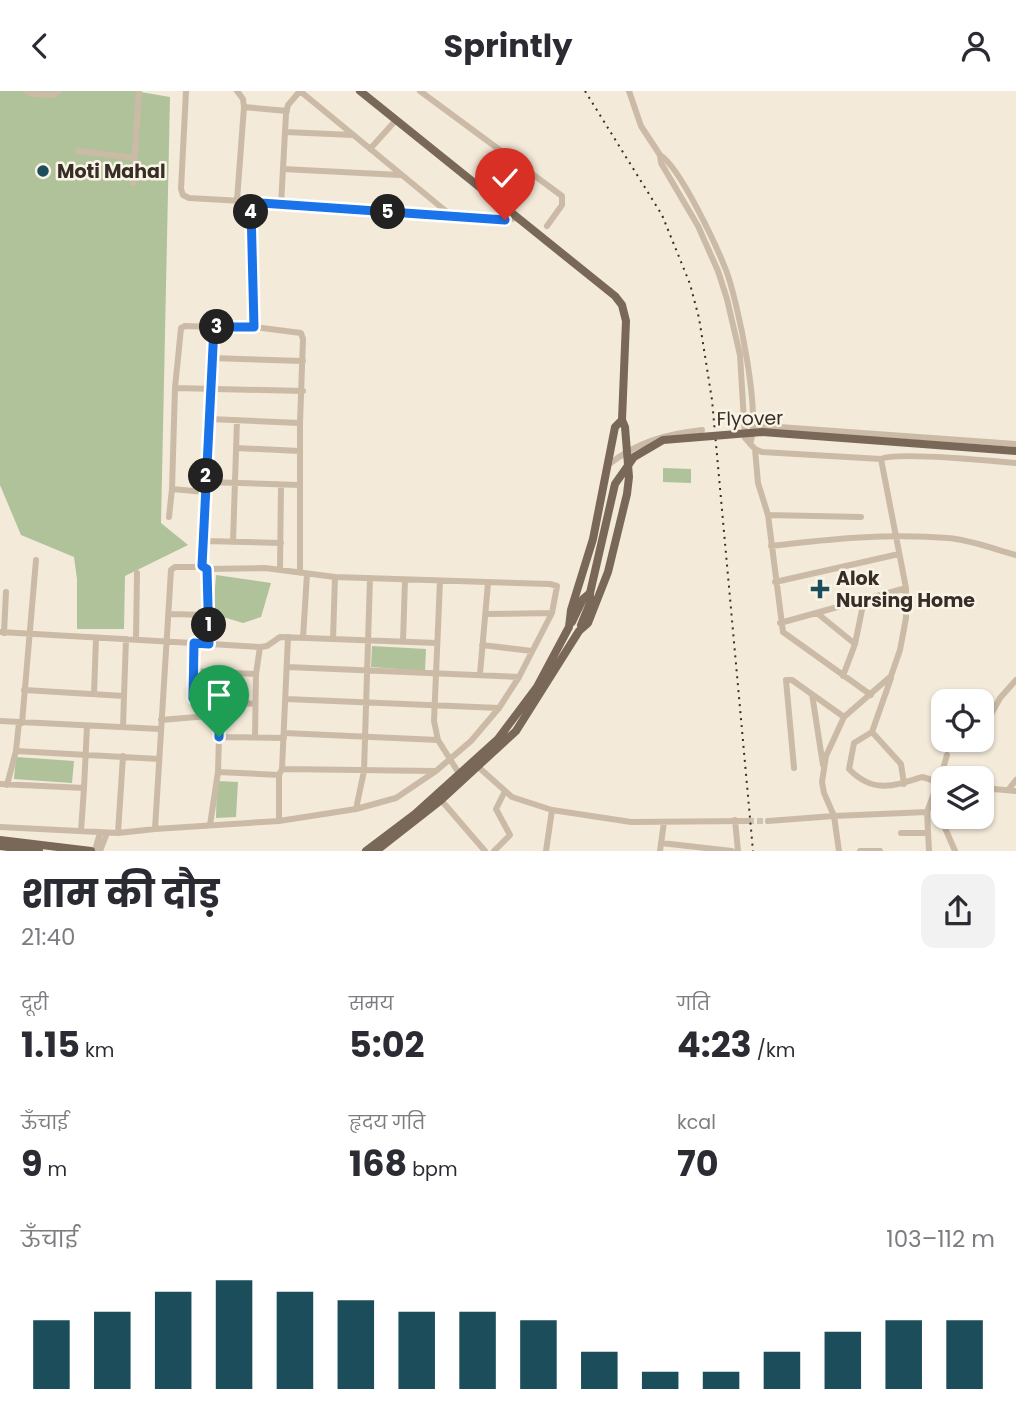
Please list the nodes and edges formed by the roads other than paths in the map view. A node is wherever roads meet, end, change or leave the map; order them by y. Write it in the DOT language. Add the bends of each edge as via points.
graph roads {
  1 [pos="27,91"];
  2 [pos="58,91"];
  3 [pos="139,91"];
  4 [pos="186,91"];
  5 [pos="300,91"];
  6 [pos="360,91"];
  7 [pos="420,91"];
  8 [pos="629,91"];
  9 [pos="241,92"];
  10 [pos="244,107"];
  11 [pos="287,111"];
  12 [pos="396,120"];
  13 [pos="285,132"];
  14 [pos="354,135"];
  15 [pos="370,149"];
  16 [pos="78,151"];
  17 [pos="135,158"];
  18 [pos="283,169"];
  19 [pos="402,175"];
  20 [pos="133,183"];
  21 [pos="237,200"];
  22 [pos="247,202"];
  23 [pos="281,205"];
  24 [pos="453,217"];
  25 [pos="516,218"];
  26 [pos="547,226"];
  27 [pos="214,327"];
  28 [pos="254,327"];
  29 [pos="212,358"];
  30 [pos="303,361"];
  31 [pos="175,388"];
  32 [pos="209,389"];
  33 [pos="303,391"];
  34 [pos="209,419"];
  35 [pos="237,420"];
  36 [pos="622,420"];
  37 [pos="300,423"];
  38 [pos="749,425"];
  39 [pos="702,430"];
  40 [pos="1016,444"];
  41 [pos="753,446"];
  42 [pos="236,448"];
  43 [pos="300,451"];
  44 [pos="627,451"];
  45 [pos="1016,451"];
  46 [pos="881,459"];
  47 [pos="1016,463"];
  48 [pos="608,465"];
  49 [pos="206,482"];
  50 [pos="235,483"];
  51 [pos="281,485"];
  52 [pos="300,485"];
  53 [pos="172,489"];
  54 [pos="205,492"];
  55 [pos="768,515"];
  56 [pos="169,517"];
  57 [pos="861,517"];
  58 [pos="896,536"];
  59 [pos="204,541"];
  60 [pos="233,542"];
  61 [pos="281,543"];
  62 [pos="771,546"];
  63 [pos="900,554"];
  64 [pos="1016,555"];
  65 [pos="36,559"];
  66 [pos="204,567"];
  67 [pos="280,569"];
  68 [pos="137,573"];
  69 [pos="304,574"];
  70 [pos="335,577"];
  71 [pos="370,578"];
  72 [pos="405,580"];
  73 [pos="440,581"];
  74 [pos="775,582"];
  75 [pos="488,583"];
  76 [pos="906,588"];
  77 [pos="6,591"];
  78 [pos="864,600"];
  79 [pos="552,613"];
  80 [pos="817,613"];
  81 [pos="169,614"];
  82 [pos="486,614"];
  83 [pos="208,615"];
  84 [pos="579,619"];
  85 [pos="780,623"];
  86 [pos="569,627"];
  87 [pos="579,631"];
  88 [pos="2,633"];
  89 [pos="28,635"];
  90 [pos="288,637"];
  91 [pos="96,638"];
  92 [pos="303,638"];
  93 [pos="126,639"];
  94 [pos="136,639"];
  95 [pos="333,639"];
  96 [pos="367,640"];
  97 [pos="166,641"];
  98 [pos="403,642"];
  99 [pos="437,642"];
  100 [pos="194,643"];
  101 [pos="209,644"];
  102 [pos="855,644"];
  103 [pos="482,645"];
  104 [pos="260,647"];
  105 [pos="532,651"];
  106 [pos="286,667"];
  107 [pos="193,671"];
  108 [pos="366,671"];
  109 [pos="436,673"];
  110 [pos="256,674"];
  111 [pos="481,674"];
  112 [pos="844,676"];
  113 [pos="891,676"];
  114 [pos="519,677"];
  115 [pos="1016,680"];
  116 [pos="24,690"];
  117 [pos="94,694"];
  118 [pos="812,694"];
  119 [pos="871,695"];
  120 [pos="124,696"];
  121 [pos="286,699"];
  122 [pos="220,702"];
  123 [pos="366,703"];
  124 [pos="434,703"];
  125 [pos="255,704"];
  126 [pos="499,708"];
  127 [pos="994,709"];
  128 [pos="220,715"];
  129 [pos="844,717"];
  130 [pos="161,720"];
  131 [pos="0,721"];
  132 [pos="21,723"];
  133 [pos="87,726"];
  134 [pos="123,727"];
  135 [pos="160,729"];
  136 [pos="872,732"];
  137 [pos="284,735"];
  138 [pos="219,737"];
  139 [pos="255,737"];
  140 [pos="364,737"];
  141 [pos="438,740"];
  142 [pos="16,751"];
  143 [pos="86,755"];
  144 [pos="947,755"];
  145 [pos="123,756"];
  146 [pos="451,758"];
  147 [pos="159,759"];
  148 [pos="476,764"];
  149 [pos="944,766"];
  150 [pos="823,767"];
  151 [pos="794,768"];
  152 [pos="364,771"];
  153 [pos="436,771"];
  154 [pos="218,772"];
  155 [pos="281,772"];
  156 [pos="462,777"];
  157 [pos="931,780"];
  158 [pos="1016,780"];
  159 [pos="904,784"];
  160 [pos="4,785"];
  161 [pos="84,787"];
  162 [pos="994,789"];
  163 [pos="1008,790"];
  164 [pos="1016,791"];
  165 [pos="504,793"];
  166 [pos="441,800"];
  167 [pos="931,803"];
  168 [pos="356,809"];
  169 [pos="552,810"];
  170 [pos="927,812"];
  171 [pos="834,815"];
  172 [pos="735,820"];
  173 [pos="279,821"];
  174 [pos="748,821"];
  175 [pos="768,821"];
  176 [pos="664,823"];
  177 [pos="210,825"];
  178 [pos="0,827"];
  179 [pos="155,829"];
  180 [pos="946,829"];
  181 [pos="81,831"];
  182 [pos="104,833"];
  183 [pos="901,833"];
  184 [pos="928,833"];
  185 [pos="117,834"];
  186 [pos="0,840"];
  187 [pos="661,843"];
  188 [pos="0,846"];
  189 [pos="39,851"];
  190 [pos="95,851"];
  191 [pos="366,851"];
  192 [pos="376,851"];
  193 [pos="485,851"];
  194 [pos="494,851"];
  195 [pos="546,851"];
  196 [pos="660,851"];
  197 [pos="732,851"];
  198 [pos="738,851"];
  199 [pos="839,851"];
  200 [pos="860,851"];
  201 [pos="880,851"];
  202 [pos="929,851"];
  203 [pos="956,851"];
  1 -- 2 [label="street" via="49,96"];
  3 -- 17 [label="street"];
  4 -- 21 [label="street" via="182,193 189,198"];
  5 -- 11 [label="street"];
  5 -- 14 [label="street"];
  6 -- 12 [label="main road"];
  7 -- 26 [label="street" via="562,196 562,205"];
  8 -- 38 [label="street" via="641,126 680,179 726,270 748,366"];
  9 -- 10 [label="street"];
  10 -- 11 [label="street"];
  10 -- 21 [label="street"];
  11 -- 13 [label="street"];
  12 -- 15 [label="street"];
  12 -- 25 [label="main road"];
  13 -- 14 [label="street"];
  13 -- 18 [label="street"];
  14 -- 15 [label="street"];
  15 -- 19 [label="street"];
  16 -- 17 [label="street"];
  17 -- 20 [label="street"];
  18 -- 19 [label="street"];
  18 -- 23 [label="street"];
  19 -- 24 [label="street"];
  21 -- 22 [label="street"];
  22 -- 23 [label="street"];
  22 -- 28 [label="street" via="251,208"];
  23 -- 24 [label="street"];
  24 -- 25 [label="street"];
  25 -- 36 [label="main road" via="622,305 626,321"];
  27 -- 28 [label="street"];
  27 -- 29 [label="street"];
  27 -- 31 [label="street" via="181,328"];
  28 -- 30 [label="street" via="301,333"];
  29 -- 30 [label="street"];
  29 -- 32 [label="street"];
  30 -- 33 [label="street"];
  31 -- 32 [label="street"];
  31 -- 53 [label="street"];
  32 -- 33 [label="street"];
  32 -- 34 [label="street"];
  33 -- 37 [label="street"];
  34 -- 35 [label="street"];
  34 -- 49 [label="street"];
  35 -- 37 [label="street"];
  35 -- 42 [label="street"];
  36 -- 44 [label="main road"];
  36 -- 48 [label="main road" via="615,427"];
  37 -- 43 [label="street"];
  38 -- 40 [label="street"];
  38 -- 41 [label="street"];
  39 -- 44 [label="street" via="658,437"];
  41 -- 46 [label="street" via="771,453"];
  41 -- 55 [label="street"];
  42 -- 43 [label="street"];
  42 -- 50 [label="street"];
  43 -- 52 [label="street"];
  44 -- 48 [label="street"];
  44 -- 87 [label="main road" via="629,485 608,572 588,623"];
  45 -- 84 [label="main road, Flyover, bridge" via="762,432 663,440 634,457 615,484 590,593 583,599"];
  46 -- 47 [label="street" via="913,456"];
  46 -- 58 [label="street"];
  48 -- 86 [label="main road"];
  49 -- 50 [label="street"];
  49 -- 54 [label="street"];
  50 -- 51 [label="street"];
  50 -- 60 [label="street"];
  51 -- 52 [label="street"];
  51 -- 61 [label="street"];
  52 -- 69 [label="street"];
  53 -- 54 [label="street"];
  53 -- 56 [label="street"];
  54 -- 59 [label="street"];
  55 -- 57 [label="street"];
  55 -- 62 [label="street"];
  58 -- 62 [label="street"];
  58 -- 63 [label="street"];
  58 -- 64 [label="street" via="950,538"];
  59 -- 60 [label="street"];
  59 -- 66 [label="street"];
  60 -- 61 [label="street"];
  61 -- 67 [label="street"];
  62 -- 74 [label="street"];
  63 -- 74 [label="street"];
  63 -- 76 [label="street"];
  65 -- 89 [label="street"];
  66 -- 67 [label="street"];
  66 -- 81 [label="street" via="171,570"];
  66 -- 83 [label="street"];
  67 -- 69 [label="street"];
  68 -- 94 [label="street"];
  69 -- 70 [label="street"];
  69 -- 92 [label="street"];
  70 -- 71 [label="street"];
  70 -- 95 [label="street"];
  71 -- 72 [label="street"];
  71 -- 96 [label="street"];
  72 -- 73 [label="street"];
  72 -- 98 [label="street"];
  73 -- 75 [label="street"];
  73 -- 99 [label="street"];
  74 -- 85 [label="street"];
  75 -- 79 [label="street" via="554,585 558,590"];
  75 -- 82 [label="street"];
  76 -- 78 [label="street"];
  76 -- 113 [label="street" via="904,635"];
  77 -- 88 [label="street"];
  78 -- 80 [label="street"];
  78 -- 102 [label="street"];
  79 -- 82 [label="street"];
  79 -- 105 [label="street"];
  80 -- 85 [label="street"];
  80 -- 102 [label="street"];
  81 -- 83 [label="street"];
  81 -- 97 [label="street"];
  82 -- 103 [label="street"];
  83 -- 101 [label="street"];
  84 -- 86 [label="main road, Flyover"];
  84 -- 87 [label="main road, Flyover"];
  85 -- 112 [label="street" via="786,636"];
  86 -- 148 [label="main road, Flyover" via="537,687"];
  87 -- 148 [label="main road" via="516,731"];
  88 -- 89 [label="street"];
  89 -- 91 [label="street"];
  89 -- 116 [label="street"];
  90 -- 92 [label="street"];
  90 -- 104 [label="street"];
  90 -- 106 [label="street"];
  91 -- 93 [label="street"];
  91 -- 117 [label="street"];
  92 -- 95 [label="street"];
  93 -- 94 [label="street"];
  93 -- 120 [label="street"];
  94 -- 97 [label="street"];
  95 -- 96 [label="street"];
  96 -- 98 [label="street"];
  96 -- 108 [label="street"];
  97 -- 100 [label="street"];
  97 -- 130 [label="street"];
  98 -- 99 [label="street"];
  99 -- 109 [label="street"];
  100 -- 101 [label="street"];
  100 -- 107 [label="street"];
  101 -- 104 [label="street"];
  102 -- 112 [label="street"];
  103 -- 105 [label="street"];
  103 -- 111 [label="street"];
  104 -- 110 [label="street"];
  105 -- 114 [label="street"];
  106 -- 108 [label="street"];
  106 -- 121 [label="street"];
  107 -- 110 [label="street"];
  107 -- 122 [label="street" via="193,698"];
  108 -- 109 [label="street"];
  108 -- 123 [label="street"];
  109 -- 111 [label="street"];
  109 -- 124 [label="street"];
  110 -- 125 [label="street"];
  111 -- 114 [label="street"];
  112 -- 119 [label="street"];
  113 -- 119 [label="street"];
  113 -- 136 [label="street"];
  114 -- 126 [label="street"];
  115 -- 127 [label="street"];
  116 -- 117 [label="street"];
  116 -- 132 [label="street"];
  117 -- 120 [label="street"];
  118 -- 129 [label="street"];
  118 -- 150 [label="street"];
  118 -- 151 [label="street" via="786,680"];
  119 -- 129 [label="street"];
  120 -- 134 [label="street"];
  121 -- 123 [label="street"];
  121 -- 137 [label="street"];
  122 -- 125 [label="street"];
  122 -- 128 [label="street"];
  123 -- 124 [label="street"];
  123 -- 140 [label="street"];
  124 -- 126 [label="street"];
  124 -- 141 [label="street"];
  125 -- 139 [label="street"];
  126 -- 146 [label="street"];
  128 -- 130 [label="street"];
  128 -- 138 [label="street"];
  129 -- 150 [label="street"];
  130 -- 135 [label="street"];
  131 -- 132 [label="street"];
  132 -- 133 [label="street"];
  132 -- 142 [label="street"];
  133 -- 134 [label="street"];
  133 -- 143 [label="street"];
  134 -- 135 [label="street"];
  135 -- 147 [label="street"];
  136 -- 159 [label="street" via="901,764"];
  136 -- 159 [label="street" via="854,743 849,769 873,786"];
  137 -- 139 [label="street"];
  137 -- 140 [label="street"];
  137 -- 155 [label="street"];
  138 -- 139 [label="street"];
  138 -- 154 [label="street"];
  140 -- 141 [label="street"];
  140 -- 152 [label="street"];
  141 -- 146 [label="street"];
  142 -- 143 [label="street"];
  142 -- 160 [label="street"];
  143 -- 145 [label="street"];
  143 -- 161 [label="street"];
  144 -- 149 [label="street"];
  145 -- 147 [label="street"];
  145 -- 185 [label="street"];
  146 -- 153 [label="street"];
  146 -- 156 [label="street"];
  147 -- 179 [label="street"];
  148 -- 156 [label="main road"];
  148 -- 165 [label="street"];
  150 -- 171 [label="street" via="824,793"];
  152 -- 153 [label="street"];
  152 -- 155 [label="street"];
  152 -- 168 [label="street"];
  153 -- 168 [label="street" via="400,796"];
  154 -- 155 [label="street"];
  154 -- 177 [label="street"];
  155 -- 173 [label="street"];
  156 -- 166 [label="main road"];
  156 -- 191 [label="main road"];
  157 -- 159 [label="street" via="922,777"];
  158 -- 163 [label="street"];
  160 -- 161 [label="street"];
  161 -- 181 [label="street"];
  162 -- 163 [label="street"];
  163 -- 164 [label="street"];
  165 -- 169 [label="street"];
  165 -- 194 [label="street" via="496,809 510,835"];
  166 -- 192 [label="main road"];
  166 -- 193 [label="street"];
  167 -- 170 [label="street"];
  168 -- 173 [label="street"];
  169 -- 176 [label="street"];
  169 -- 195 [label="street"];
  170 -- 171 [label="street"];
  170 -- 184 [label="street"];
  171 -- 175 [label="street"];
  171 -- 199 [label="street"];
  172 -- 174 [label="street"];
  172 -- 176 [label="street"];
  172 -- 198 [label="street"];
  173 -- 177 [label="street"];
  176 -- 187 [label="street"];
  177 -- 179 [label="street"];
  178 -- 181 [label="street"];
  179 -- 185 [label="street"];
  180 -- 203 [label="street"];
  181 -- 182 [label="street"];
  182 -- 185 [label="street"];
  182 -- 190 [label="street"];
  183 -- 184 [label="street"];
  184 -- 202 [label="street"];
  186 -- 190 [label="main road"];
  187 -- 196 [label="street"];
  187 -- 197 [label="street"];
  188 -- 189 [label="main road"];
  200 -- 201 [label="street"];
}
